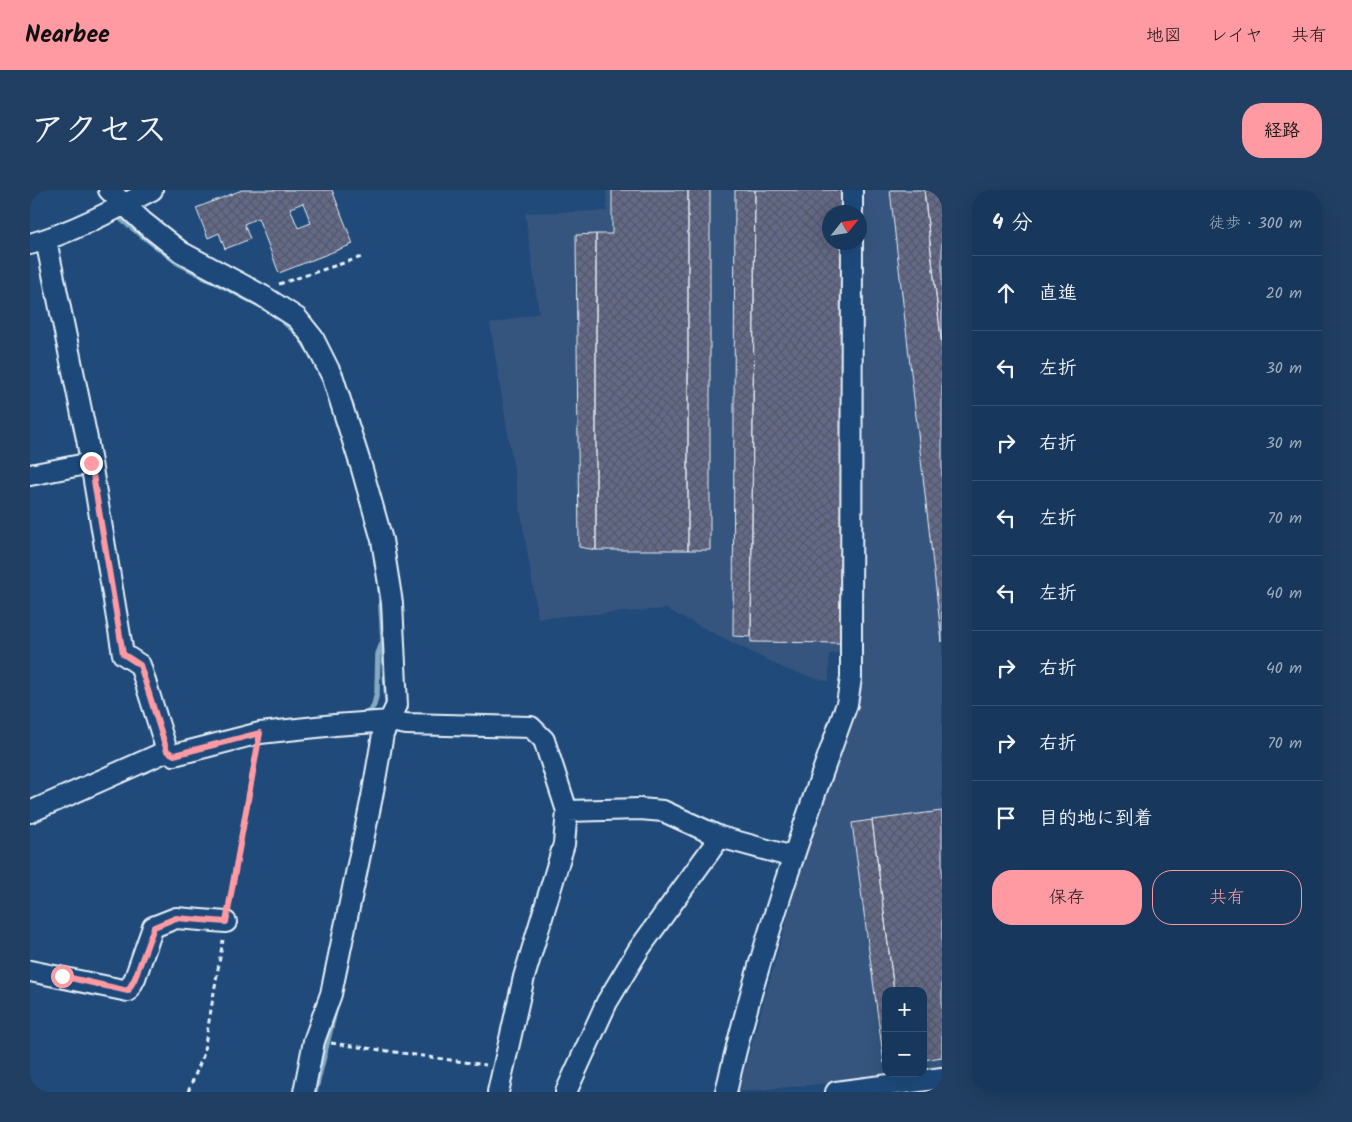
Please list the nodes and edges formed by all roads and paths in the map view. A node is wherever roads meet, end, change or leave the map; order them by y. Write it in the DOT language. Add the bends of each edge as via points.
graph roads {
  1 [pos="109,190"];
  2 [pos="152,190"];
  3 [pos="852,190"];
  4 [pos="125,204"];
  5 [pos="852,205"];
  6 [pos="38,242"];
  7 [pos="852,250"];
  8 [pos="362,257"];
  9 [pos="263,296"];
  10 [pos="91,463"];
  11 [pos="30,475"];
  12 [pos="390,721"];
  13 [pos="260,733"];
  14 [pos="170,752"];
  15 [pos="567,811"];
  16 [pos="30,812"];
  17 [pos="720,837"];
  18 [pos="793,857"];
  19 [pos="226,922"];
  20 [pos="30,971"];
  21 [pos="314,1041"];
  22 [pos="504,1067"];
  23 [pos="942,1078"];
  24 [pos="188,1092"];
  25 [pos="304,1092"];
  26 [pos="498,1092"];
  27 [pos="566,1092"];
  28 [pos="726,1092"];
  29 [pos="836,1092"];
  1 -- 4 [label="street"];
  2 -- 4 [label="street"];
  3 -- 5 [label="street"];
  4 -- 6 [label="street"];
  4 -- 9 [label="street" via="181,252"];
  6 -- 10 [label="street"];
  7 -- 18 [label="street" via="851,678 847,704"];
  8 -- 9 [label="path" via="277,284 267,289"];
  9 -- 12 [label="street" via="297,318 313,338 333,378 362,469 382,540 392,603 397,706"];
  10 -- 11 [label="street"];
  10 -- 14 [label="street" via="123,654 140,665"];
  12 -- 13 [label="street"];
  12 -- 15 [label="street" via="531,727 544,740"];
  12 -- 21 [label="street" via="383,734 331,994"];
  13 -- 14 [label="street"];
  13 -- 19 [label="path"];
  14 -- 16 [label="street"];
  15 -- 17 [label="street" via="662,811"];
  15 -- 22 [label="street" via="564,844 524,977"];
  17 -- 18 [label="street"];
  17 -- 27 [label="street" via="639,949 607,1002"];
  18 -- 28 [label="street"];
  19 -- 20 [label="street" via="176,918 154,927 128,991"];
  19 -- 24 [label="path" via="203,1056"];
  21 -- 22 [label="path"];
  21 -- 25 [label="street"];
  22 -- 26 [label="street"];
  23 -- 29 [label="street"];
}
